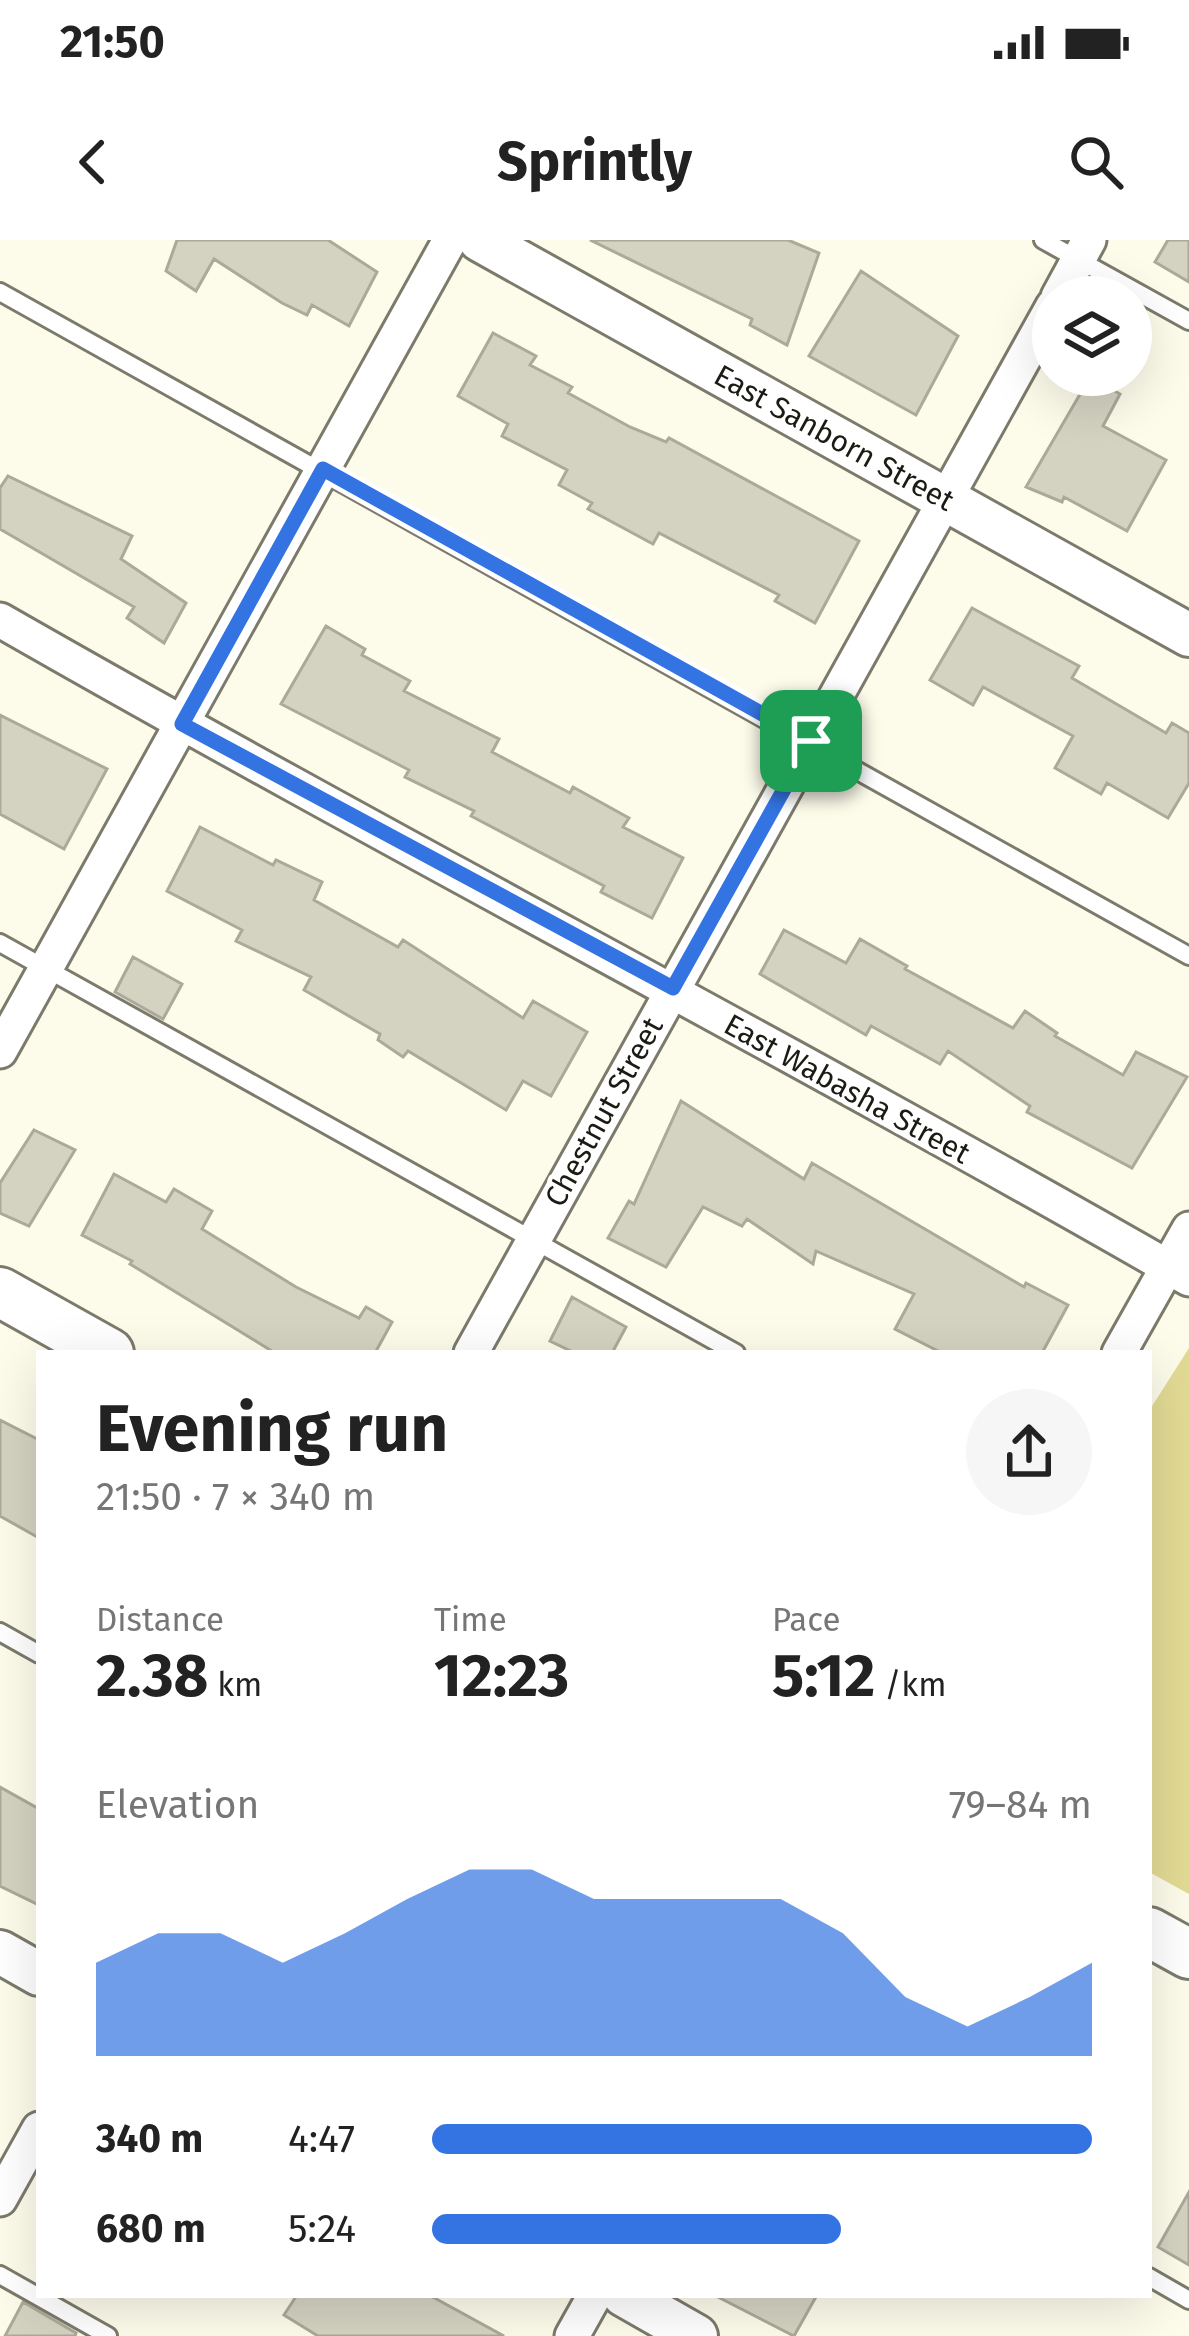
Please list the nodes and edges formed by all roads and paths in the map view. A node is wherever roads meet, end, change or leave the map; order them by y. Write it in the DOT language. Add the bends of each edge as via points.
graph roads {
  1 [pos="450,240"];
  2 [pos="480,240"];
  3 [pos="1043,240"];
  4 [pos="1084,250"];
  5 [pos="0,292"];
  6 [pos="1189,321"];
  7 [pos="1032,344"];
  8 [pos="323,469"];
  9 [pos="945,500"];
  10 [pos="0,620"];
  11 [pos="1189,635"];
  12 [pos="182,724"];
  13 [pos="811,741"];
  14 [pos="0,943"];
  15 [pos="1189,956"];
  16 [pos="46,968"];
  17 [pos="673,988"];
  18 [pos="0,1051"];
  19 [pos="1189,1229"];
  20 [pos="533,1240"];
  21 [pos="1178,1273"];
  22 [pos="0,1292"];
  23 [pos="104,1350"];
  24 [pos="473,1350"];
  25 [pos="731,1350"];
  26 [pos="1121,1350"];
  27 [pos="0,1632"];
  28 [pos="36,1652"];
  29 [pos="1152,1934"];
  30 [pos="0,1952"];
  31 [pos="1189,1954"];
  32 [pos="36,1972"];
  33 [pos="36,2133"];
  34 [pos="0,2199"];
  35 [pos="0,2275"];
  36 [pos="1152,2279"];
  37 [pos="36,2295"];
  38 [pos="41,2298"];
  39 [pos="594,2298"];
  40 [pos="629,2298"];
  41 [pos="1189,2300"];
  42 [pos="108,2336"];
  43 [pos="572,2336"];
  44 [pos="696,2336"];
  1 -- 8 [label="street"];
  2 -- 9 [label="street, East Sanborn Street"];
  3 -- 4 [label="lane"];
  4 -- 6 [label="lane"];
  5 -- 8 [label="lane"];
  7 -- 9 [label="street, Chestnut Street"];
  8 -- 12 [label="street"];
  8 -- 13 [label="lane"];
  9 -- 11 [label="street, East Sanborn Street"];
  9 -- 13 [label="street, Chestnut Street"];
  10 -- 12 [label="street, East Wabasha Street"];
  12 -- 16 [label="street"];
  12 -- 17 [label="street, East Wabasha Street"];
  13 -- 15 [label="lane"];
  13 -- 17 [label="street, Chestnut Street"];
  14 -- 16 [label="lane"];
  16 -- 18 [label="street"];
  16 -- 20 [label="lane"];
  17 -- 20 [label="street, Chestnut Street"];
  17 -- 21 [label="street, East Wabasha Street"];
  19 -- 21 [label="street"];
  20 -- 24 [label="street, Chestnut Street"];
  20 -- 25 [label="lane"];
  21 -- 26 [label="street"];
  22 -- 23 [label="main road"];
  27 -- 28 [label="lane"];
  29 -- 31 [label="main road"];
  30 -- 32 [label="street"];
  33 -- 34 [label="street"];
  35 -- 37 [label="lane"];
  36 -- 41 [label="lane"];
  38 -- 42 [label="lane"];
  39 -- 43 [label="street"];
  40 -- 44 [label="street"];
}
